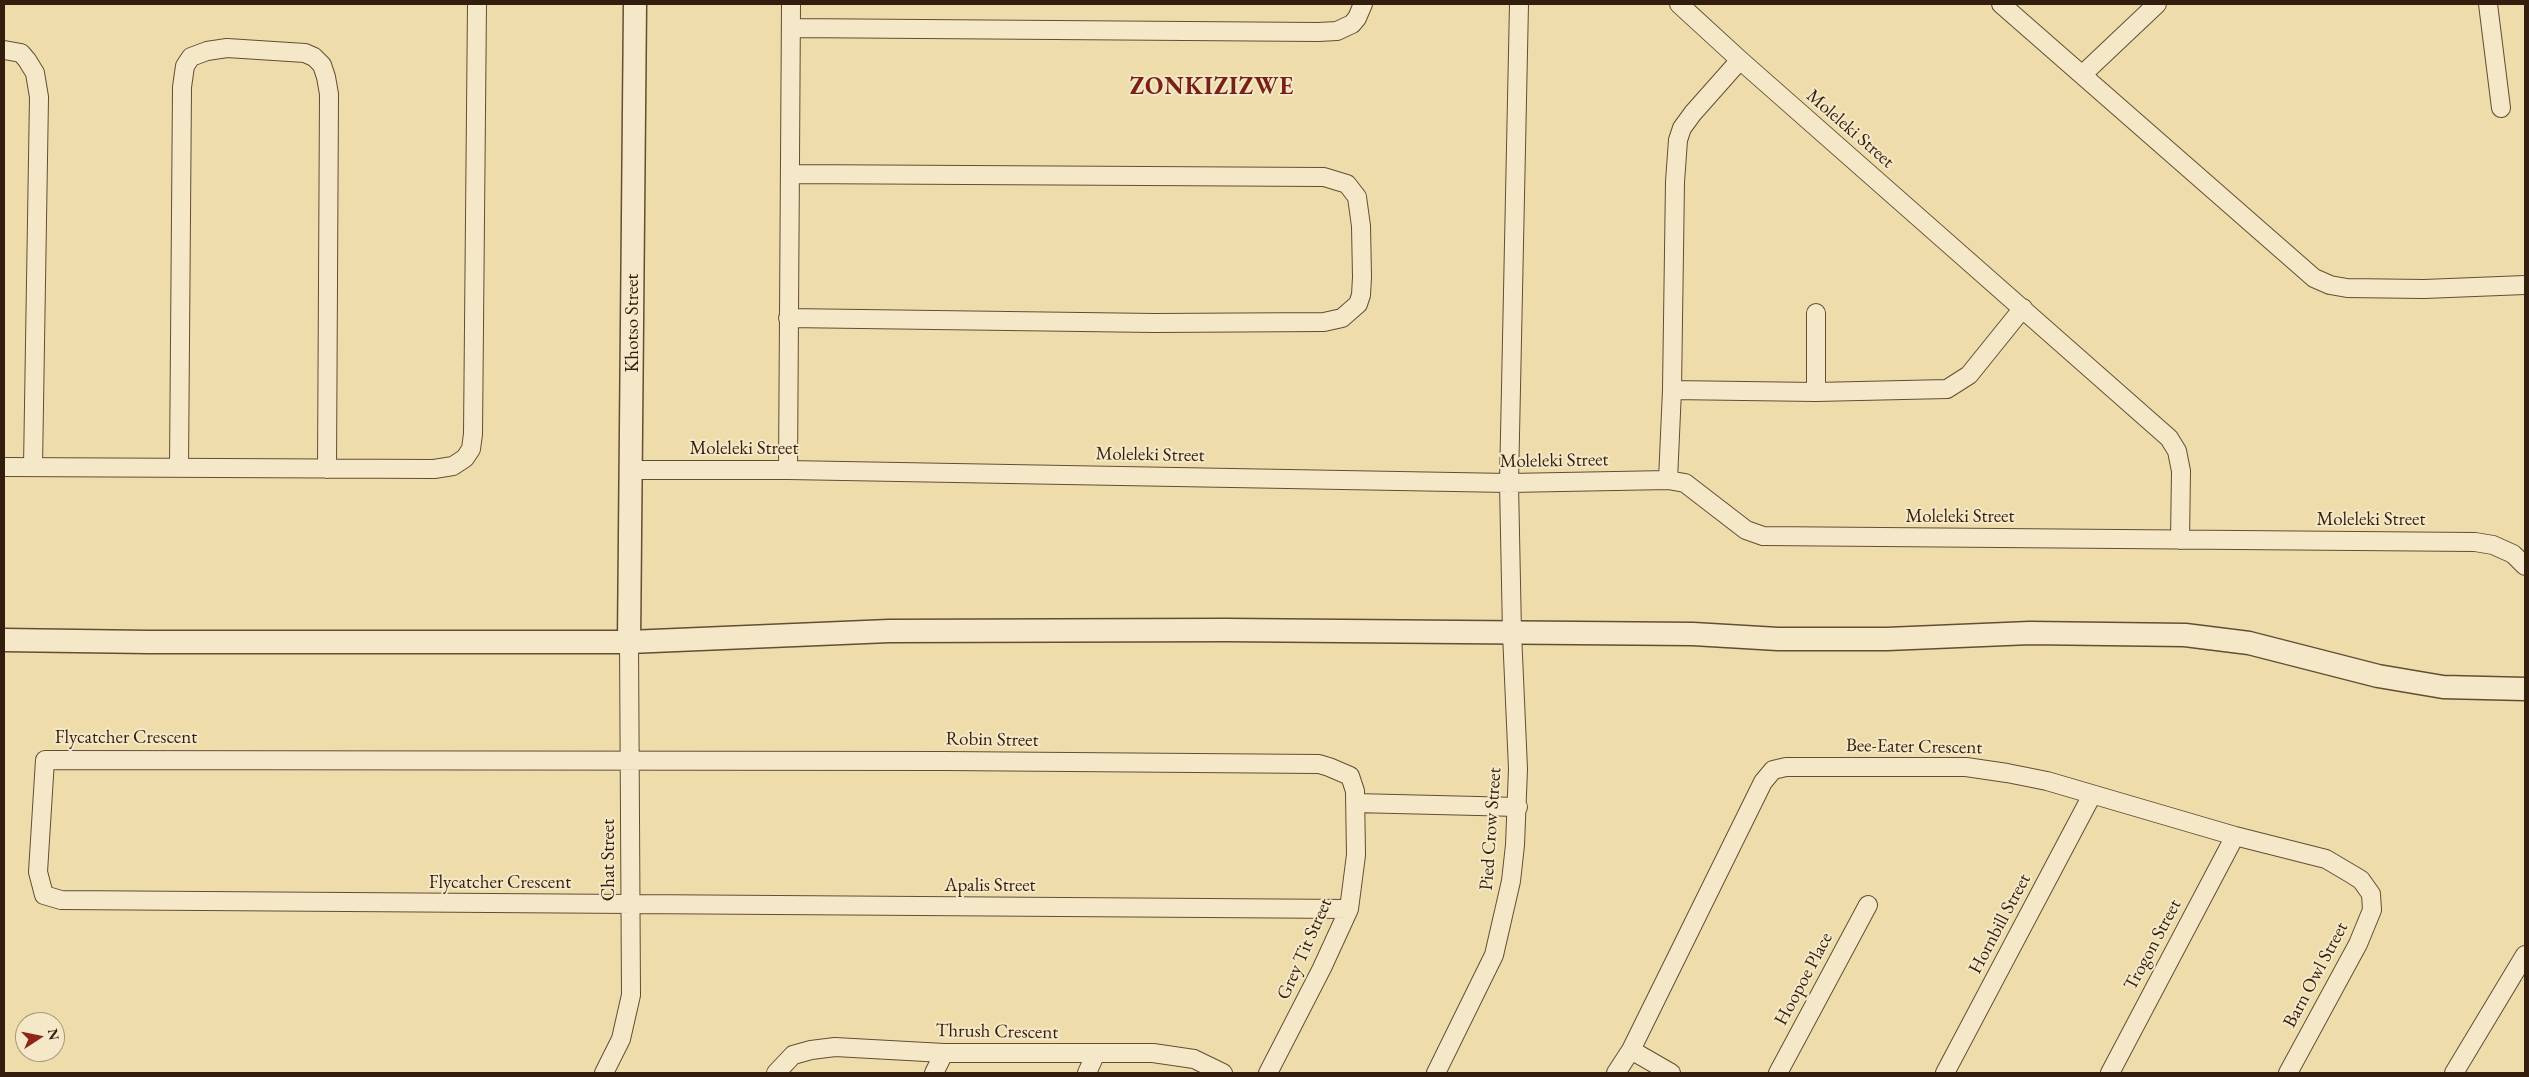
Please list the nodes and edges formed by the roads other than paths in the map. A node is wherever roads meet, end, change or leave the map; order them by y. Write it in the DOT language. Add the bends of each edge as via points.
graph roads {
  1 [pos="477,4"];
  2 [pos="635,4"];
  3 [pos="791,4"];
  4 [pos="1363,4"];
  5 [pos="1519,4"];
  6 [pos="1679,4"];
  7 [pos="2001,4"];
  8 [pos="2157,4"];
  9 [pos="2488,4"];
  10 [pos="791,28"];
  11 [pos="4,50"];
  12 [pos="1740,60"];
  13 [pos="2083,74"];
  14 [pos="2501,108"];
  15 [pos="790,174"];
  16 [pos="2525,285"];
  17 [pos="2023,308"];
  18 [pos="1816,313"];
  19 [pos="788,318"];
  20 [pos="1672,390"];
  21 [pos="1816,392"];
  22 [pos="4,467"];
  23 [pos="33,467"];
  24 [pos="179,468"];
  25 [pos="328,469"];
  26 [pos="631,470"];
  27 [pos="788,470"];
  28 [pos="1668,480"];
  29 [pos="1509,483"];
  30 [pos="2180,540"];
  31 [pos="2525,566"];
  32 [pos="1512,633"];
  33 [pos="4,640"];
  34 [pos="629,642"];
  35 [pos="2525,689"];
  36 [pos="631,760"];
  37 [pos="1350,776"];
  38 [pos="2092,795"];
  39 [pos="1355,803"];
  40 [pos="1518,807"];
  41 [pos="2235,836"];
  42 [pos="2371,894"];
  43 [pos="630,905"];
  44 [pos="1868,905"];
  45 [pos="1349,909"];
  46 [pos="2525,955"];
  47 [pos="1631,1050"];
  48 [pos="944,1053"];
  49 [pos="1095,1055"];
  50 [pos="604,1073"];
  51 [pos="776,1073"];
  52 [pos="934,1073"];
  53 [pos="1087,1073"];
  54 [pos="1222,1073"];
  55 [pos="1268,1073"];
  56 [pos="1436,1073"];
  57 [pos="1616,1073"];
  58 [pos="1671,1073"];
  59 [pos="1778,1073"];
  60 [pos="1945,1073"];
  61 [pos="2110,1073"];
  62 [pos="2288,1073"];
  63 [pos="2454,1073"];
  1 -- 25 [label="street" via="471,449 459,463 445,468"];
  2 -- 26 [label="street, Khotso Street"];
  3 -- 10 [label="street"];
  4 -- 10 [label="street" via="1352,24 1318,32"];
  5 -- 29 [label="street, Pied Crow Street"];
  6 -- 12 [label="street, Moleleki Street"];
  7 -- 13 [label="street"];
  8 -- 13 [label="street"];
  9 -- 14 [label="street"];
  10 -- 15 [label="street"];
  11 -- 23 [label="street" via="21,53 27,60 35,73 39,97"];
  12 -- 17 [label="street, Moleleki Street"];
  12 -- 20 [label="street" via="1693,113 1678,140"];
  13 -- 16 [label="street" via="2314,278 2347,288"];
  15 -- 19 [label="street"];
  15 -- 19 [label="street" via="1331,178 1348,184 1357,197 1362,277 1358,304 1342,318 1324,322"];
  17 -- 21 [label="street" via="1969,375 1947,389"];
  17 -- 30 [label="street, Moleleki Street" via="2174,444 2181,471"];
  18 -- 21 [label="street"];
  19 -- 27 [label="street"];
  20 -- 21 [label="street"];
  20 -- 28 [label="street"];
  22 -- 23 [label="street"];
  23 -- 24 [label="street"];
  24 -- 25 [label="street"];
  24 -- 25 [label="street" via="182,87 185,66 191,57 227,48 305,53 322,65 326,77 329,94"];
  26 -- 27 [label="street, Moleleki Street"];
  26 -- 34 [label="street, Khotso Street"];
  27 -- 29 [label="street, Moleleki Street"];
  28 -- 29 [label="street, Moleleki Street"];
  28 -- 30 [label="street, Moleleki Street" via="1685,483 1746,530 1763,536"];
  29 -- 32 [label="street, Pied Crow Street"];
  30 -- 31 [label="street, Moleleki Street" via="2475,542 2493,545 2513,554"];
  32 -- 34 [label="street" via="889,631"];
  32 -- 35 [label="street" via="1694,634 1788,639 2030,633 2185,635 2249,643 2378,676 2443,687"];
  32 -- 40 [label="street, Pied Crow Street"];
  33 -- 34 [label="street"];
  34 -- 36 [label="street, Chat Street"];
  36 -- 37 [label="street, Robin Street" via="1319,764"];
  36 -- 43 [label="street, Chat Street"];
  36 -- 43 [label="street, Flycatcher Crescent" via="45,760 38,872 39,883 46,896 77,902"];
  37 -- 39 [label="street, Grey Tit Street"];
  38 -- 41 [label="street, Bee-Eater Crescent"];
  38 -- 47 [label="street, Bee-Eater Crescent" via="2039,780 1966,767 1786,766 1773,770 1763,782"];
  38 -- 60 [label="street, Hornbill Street"];
  39 -- 40 [label="street"];
  39 -- 45 [label="street, Grey Tit Street" via="1355,870"];
  40 -- 56 [label="street, Pied Crow Street" via="1511,881 1494,955"];
  41 -- 42 [label="street, Bee-Eater Crescent" via="2326,859 2361,880"];
  41 -- 61 [label="street, Trogon Street"];
  42 -- 62 [label="street, Barn Owl Street" via="2372,910 2358,944"];
  43 -- 45 [label="street, Apalis Street"];
  43 -- 50 [label="street, Chat Street" via="631,995 620,1039"];
  44 -- 59 [label="street, Hoopoe Place"];
  45 -- 55 [label="street, Grey Tit Street"];
  46 -- 63 [label="street"];
  47 -- 57 [label="street, Bee-Eater Crescent"];
  47 -- 58 [label="street"];
  48 -- 49 [label="street, Thrush Crescent"];
  48 -- 51 [label="street, Thrush Crescent" via="835,1047 793,1056"];
  48 -- 52 [label="street"];
  49 -- 53 [label="street"];
  49 -- 54 [label="street, Thrush Crescent" via="1176,1055 1204,1063"];
}
